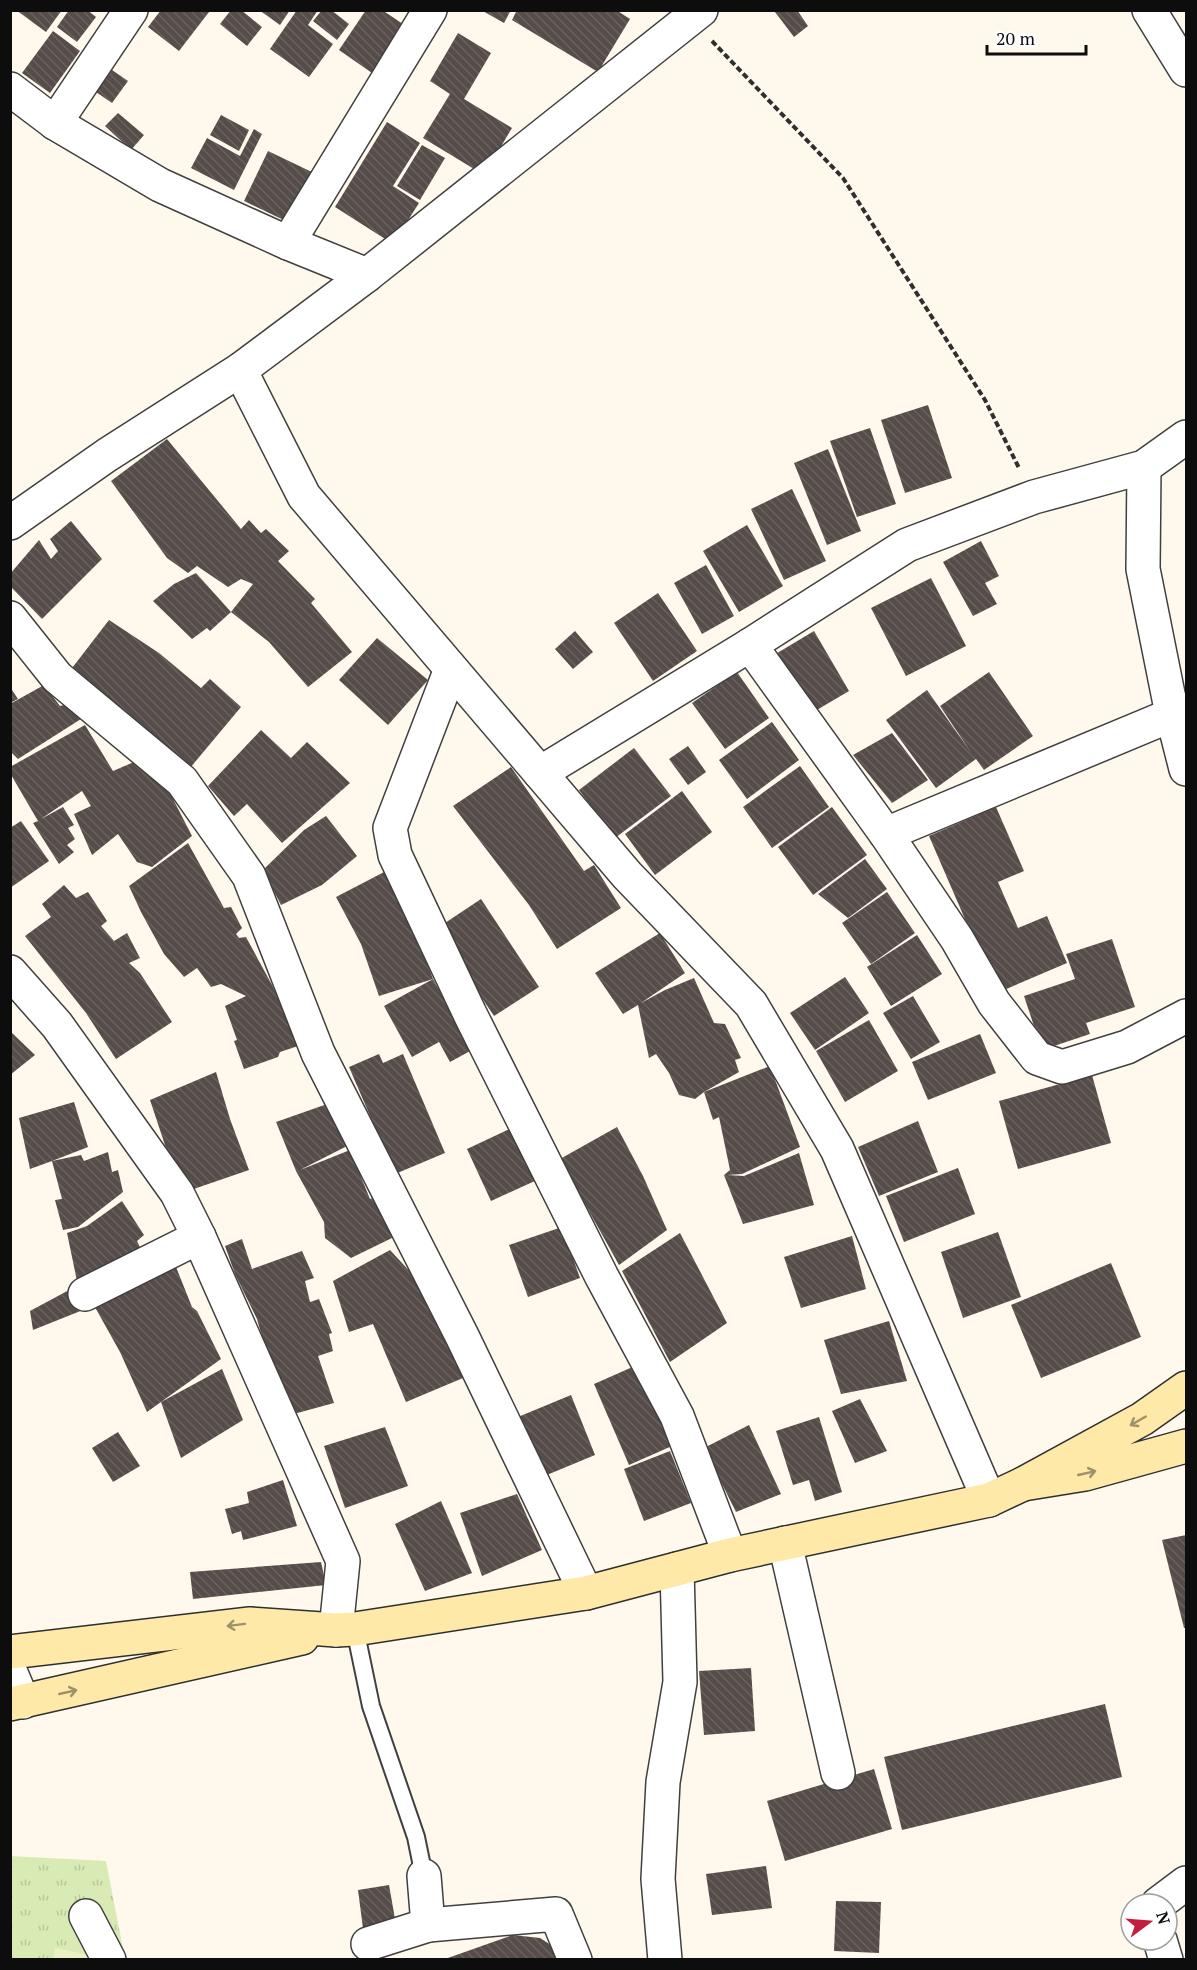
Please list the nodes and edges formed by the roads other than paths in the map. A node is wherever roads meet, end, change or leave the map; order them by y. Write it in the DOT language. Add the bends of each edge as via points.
graph roads {
  1 [pos="131,10"];
  2 [pos="430,10"];
  3 [pos="1149,10"];
  4 [pos="691,13"];
  5 [pos="1186,70"];
  6 [pos="10,89"];
  7 [pos="55,123"];
  8 [pos="288,243"];
  9 [pos="367,275"];
  10 [pos="240,370"];
  11 [pos="1186,437"];
  12 [pos="1144,467"];
  13 [pos="10,523"];
  14 [pos="10,618"];
  15 [pos="750,645"];
  16 [pos="451,669"];
  17 [pos="1179,711"];
  18 [pos="1186,769"];
  19 [pos="540,773"];
  20 [pos="886,834"];
  21 [pos="10,972"];
  22 [pos="1186,1016"];
  23 [pos="199,1237"];
  24 [pos="85,1294"];
  25 [pos="1186,1388"];
  26 [pos="1186,1446"];
  27 [pos="1023,1484"];
  28 [pos="989,1500"];
  29 [pos="785,1543"];
  30 [pos="730,1555"];
  31 [pos="677,1569"];
  32 [pos="586,1593"];
  33 [pos="346,1629"];
  34 [pos="10,1652"];
  35 [pos="10,1671"];
  36 [pos="16,1703"];
  37 [pos="838,1773"];
  38 [pos="424,1876"];
  39 [pos="86,1916"];
  40 [pos="428,1925"];
  41 [pos="368,1944"];
  42 [pos="109,1959"];
  43 [pos="575,1959"];
  44 [pos="665,1959"];
  1 -- 7 [label="street"];
  2 -- 8 [label="street"];
  3 -- 5 [label="street"];
  4 -- 9 [label="street"];
  6 -- 7 [label="street"];
  7 -- 8 [label="street" via="160,185"];
  8 -- 9 [label="street"];
  9 -- 10 [label="street"];
  10 -- 13 [label="street"];
  10 -- 16 [label="street" via="304,496"];
  11 -- 12 [label="street"];
  12 -- 15 [label="street" via="1034,497 907,545"];
  12 -- 17 [label="street" via="1143,569"];
  14 -- 32 [label="street" via="57,677 182,780 249,876 318,1053 462,1336"];
  15 -- 19 [label="street"];
  15 -- 20 [label="street"];
  16 -- 19 [label="street"];
  16 -- 30 [label="street" via="390,828 394,855 470,1014 677,1416"];
  17 -- 18 [label="street"];
  17 -- 20 [label="street"];
  19 -- 28 [label="street" via="627,875 751,1004 837,1149"];
  20 -- 22 [label="street" via="957,939 994,1003 1037,1058 1062,1067 1127,1047"];
  21 -- 23 [label="street" via="57,1025 177,1193"];
  23 -- 24 [label="street"];
  23 -- 33 [label="street" via="343,1561"];
  25 -- 27 [label="main road, one-way" via="1142,1419"];
  27 -- 26 [label="main road, one-way" via="1085,1474"];
  27 -- 28 [label="main road"];
  28 -- 29 [label="main road"];
  29 -- 30 [label="main road"];
  29 -- 37 [label="street"];
  30 -- 31 [label="main road"];
  31 -- 32 [label="main road"];
  31 -- 44 [label="street" via="680,1682 663,1782 658,1879"];
  32 -- 33 [label="main road"];
  33 -- 34 [label="main road, one-way" via="250,1624"];
  36 -- 33 [label="main road, one-way"];
  33 -- 38 [label="lane" via="416,1837"];
  35 -- 36 [label="street"];
  38 -- 40 [label="street"];
  39 -- 42 [label="street"];
  40 -- 41 [label="street"];
  40 -- 43 [label="street" via="556,1914"];
}
